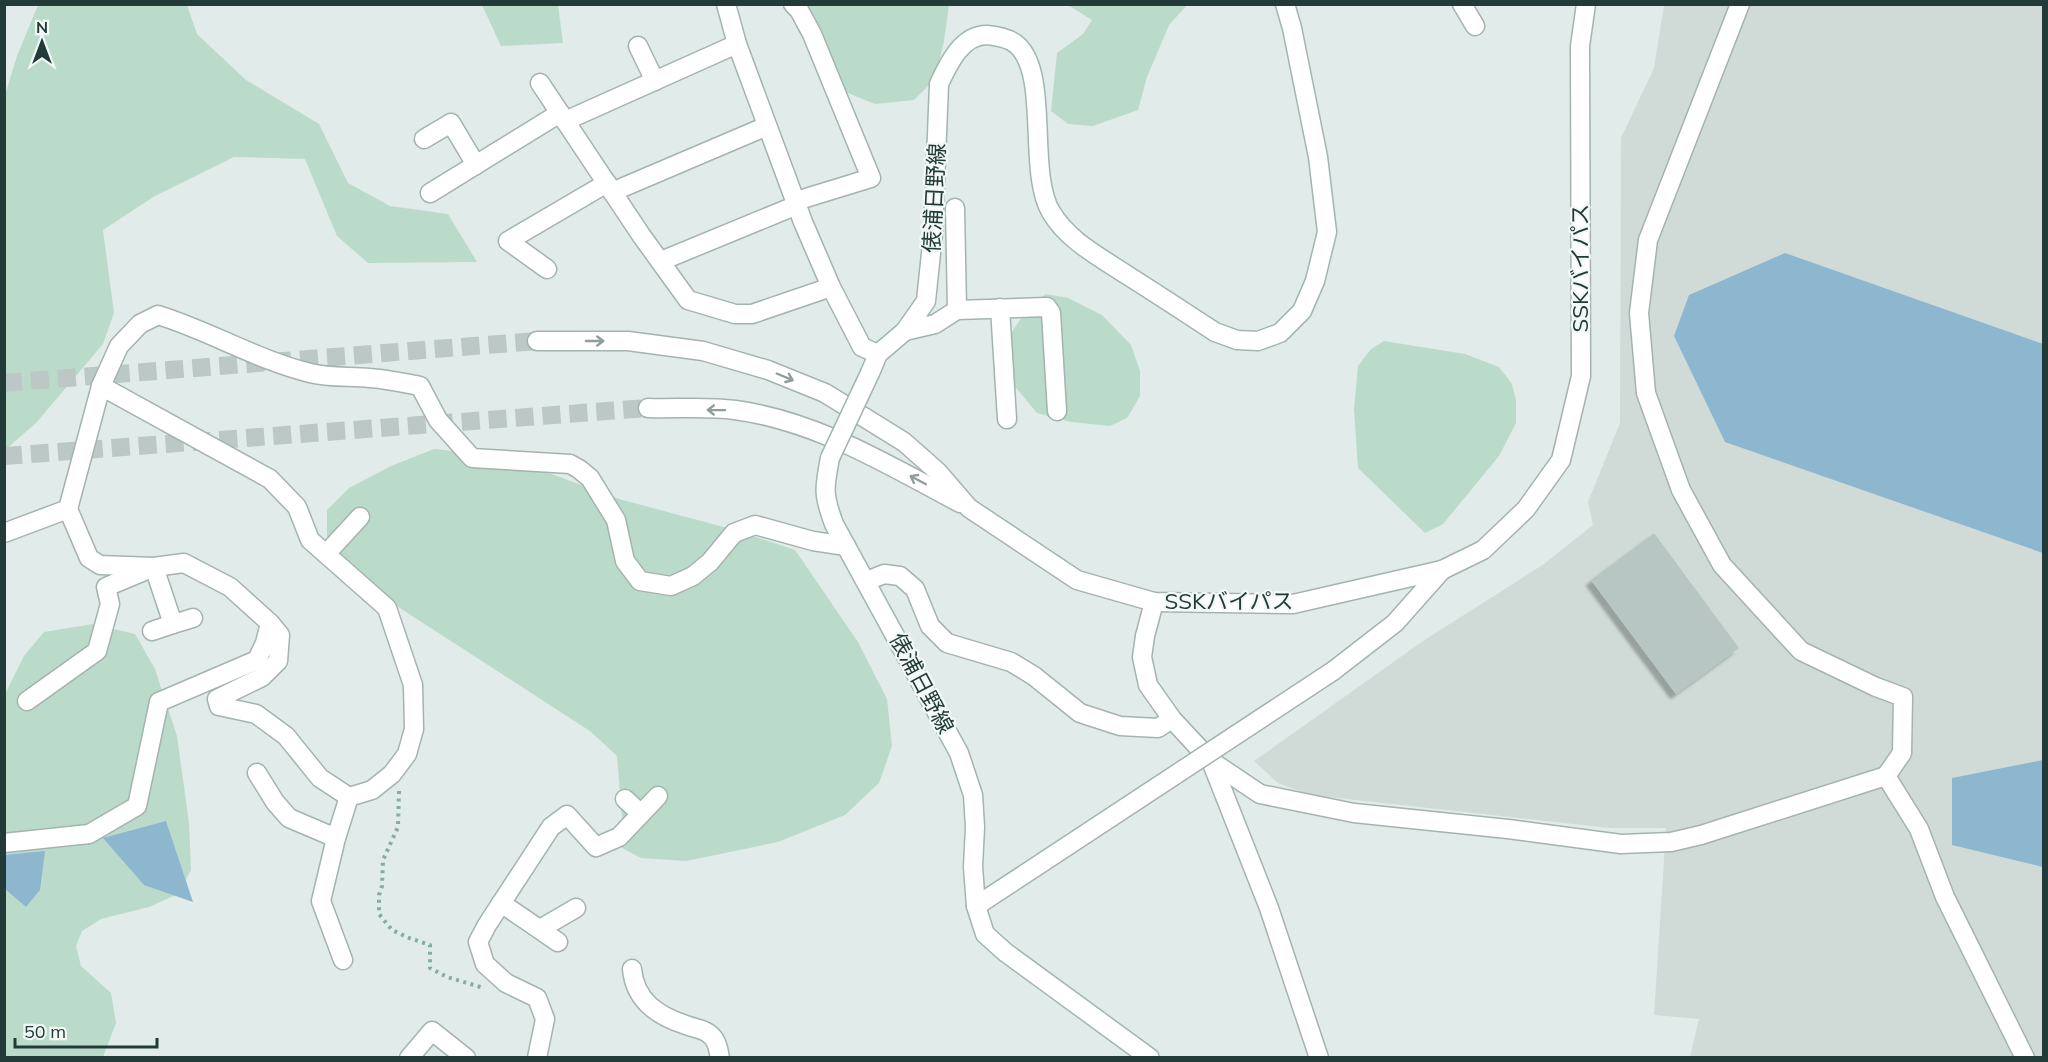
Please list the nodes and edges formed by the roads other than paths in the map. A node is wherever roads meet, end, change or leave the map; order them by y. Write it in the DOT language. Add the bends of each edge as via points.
graph roads {
  1 [pos="726,4"];
  2 [pos="792,4"];
  3 [pos="1285,4"];
  4 [pos="1462,4"];
  5 [pos="1586,4"];
  6 [pos="1740,4"];
  7 [pos="1476,26"];
  8 [pos="737,44"];
  9 [pos="638,46"];
  10 [pos="655,81"];
  11 [pos="540,83"];
  12 [pos="563,117"];
  13 [pos="767,126"];
  14 [pos="424,139"];
  15 [pos="476,165"];
  16 [pos="610,188"];
  17 [pos="430,193"];
  18 [pos="796,203"];
  19 [pos="955,208"];
  20 [pos="660,261"];
  21 [pos="547,269"];
  22 [pos="831,287"];
  23 [pos="1000,308"];
  24 [pos="957,310"];
  25 [pos="905,330"];
  26 [pos="537,341"];
  27 [pos="878,354"];
  28 [pos="101,386"];
  29 [pos="648,408"];
  30 [pos="1057,411"];
  31 [pos="1006,418"];
  32 [pos="969,508"];
  33 [pos="68,509"];
  34 [pos="360,517"];
  35 [pos="4,533"];
  36 [pos="846,546"];
  37 [pos="326,554"];
  38 [pos="154,567"];
  39 [pos="1442,570"];
  40 [pos="867,581"];
  41 [pos="1154,602"];
  42 [pos="193,618"];
  43 [pos="270,623"];
  44 [pos="173,624"];
  45 [pos="152,631"];
  46 [pos="27,701"];
  47 [pos="1172,719"];
  48 [pos="1211,760"];
  49 [pos="257,773"];
  50 [pos="1886,776"];
  51 [pos="658,796"];
  52 [pos="349,797"];
  53 [pos="625,799"];
  54 [pos="641,814"];
  55 [pos="336,838"];
  56 [pos="4,843"];
  57 [pos="501,903"];
  58 [pos="976,906"];
  59 [pos="576,908"];
  60 [pos="540,929"];
  61 [pos="558,942"];
  62 [pos="343,960"];
  63 [pos="632,969"];
  64 [pos="409,1058"];
  65 [pos="466,1058"];
  66 [pos="537,1058"];
  67 [pos="720,1058"];
  68 [pos="1150,1058"];
  69 [pos="1319,1058"];
  70 [pos="2025,1058"];
  1 -- 8 [label="street"];
  2 -- 18 [label="street" via="812,34 871,178"];
  3 -- 25 [label="street, 俵浦日野線" via="1318,157 1327,232 1315,281 1302,311 1280,333 1258,341 1237,340 1215,332 1065,231 1042,192 1029,63 1017,44 983,35 962,45 939,84 926,302"];
  4 -- 7 [label="street"];
  5 -- 39 [label="street, SSKバイパス" via="1580,46 1581,376 1561,460 1526,509 1483,550"];
  6 -- 50 [label="street" via="1648,240 1639,313 1646,393 1681,490 1722,565 1801,651 1903,697 1902,753"];
  8 -- 10 [label="street"];
  8 -- 13 [label="street"];
  9 -- 10 [label="street"];
  10 -- 12 [label="street"];
  11 -- 12 [label="street"];
  12 -- 15 [label="street"];
  12 -- 16 [label="street"];
  13 -- 16 [label="street"];
  13 -- 18 [label="street"];
  14 -- 15 [label="street" via="451,123"];
  15 -- 17 [label="street"];
  16 -- 20 [label="street"];
  16 -- 21 [label="street" via="508,241"];
  18 -- 20 [label="street"];
  18 -- 22 [label="street"];
  19 -- 24 [label="street"];
  20 -- 22 [label="street" via="688,300 735,314 752,314"];
  22 -- 27 [label="street" via="862,347"];
  23 -- 24 [label="street"];
  23 -- 30 [label="street" via="1047,307 1051,312"];
  23 -- 31 [label="street"];
  24 -- 25 [label="street" via="935,324"];
  25 -- 27 [label="street, 俵浦日野線"];
  26 -- 32 [label="street, SSKバイパス, one-way" via="628,341 703,351 768,370 825,393 904,442 938,472"];
  27 -- 36 [label="street, 俵浦日野線, bridge" via="830,458 824,488 826,503"];
  28 -- 33 [label="street"];
  28 -- 36 [label="street" via="119,346 140,324 158,315 312,373 420,386 438,420 472,458 570,464 590,478 601,494 616,520 625,561 640,581 671,586 686,579 710,562 734,533 755,525"];
  28 -- 37 [label="street" via="270,479 297,507 310,540"];
  32 -- 29 [label="street, one-way" via="873,456 792,422 734,410"];
  32 -- 41 [label="street, SSKバイパス" via="1077,580"];
  33 -- 35 [label="street"];
  33 -- 38 [label="street" via="89,558 100,565"];
  34 -- 37 [label="street"];
  36 -- 40 [label="street, 俵浦日野線"];
  37 -- 52 [label="street" via="387,608 413,686 414,729 406,754 392,774 372,790"];
  38 -- 43 [label="street" via="184,563 230,587"];
  38 -- 44 [label="street"];
  38 -- 46 [label="street" via="106,587 110,604 97,651"];
  39 -- 41 [label="street, SSKバイパス" via="1293,604"];
  39 -- 58 [label="street, bridge" via="1395,623 1333,671"];
  40 -- 47 [label="street" via="884,574 900,576 915,589 930,626 947,643 1011,662 1080,713 1120,726 1158,728"];
  40 -- 58 [label="street, 俵浦日野線" via="959,753 973,795"];
  41 -- 47 [label="street" via="1142,657 1148,685"];
  42 -- 44 [label="street"];
  43 -- 52 [label="street" via="280,635 278,662 262,677 217,699 219,706 256,714 286,736 320,778"];
  43 -- 56 [label="street" via="257,660 159,702 137,806 89,834"];
  44 -- 45 [label="street"];
  47 -- 48 [label="street"];
  48 -- 50 [label="street" via="1260,794 1354,813 1621,844 1671,842 1701,835"];
  48 -- 69 [label="street" via="1269,908"];
  49 -- 55 [label="street" via="289,818"];
  50 -- 70 [label="street" via="1919,829 1946,897"];
  51 -- 54 [label="street"];
  52 -- 55 [label="street"];
  53 -- 54 [label="street"];
  54 -- 57 [label="street" via="619,837 596,847 567,815 551,827"];
  55 -- 62 [label="street" via="321,901"];
  57 -- 60 [label="street"];
  57 -- 66 [label="street" via="478,942 485,964 506,983 537,998 544,1019"];
  58 -- 68 [label="street, 俵浦日野線" via="985,934 1005,952"];
  59 -- 60 [label="street"];
  60 -- 61 [label="street"];
  63 -- 67 [label="street" via="633,984 641,997 665,1018 709,1033 717,1043"];
  64 -- 65 [label="street" via="432,1031"];
}
